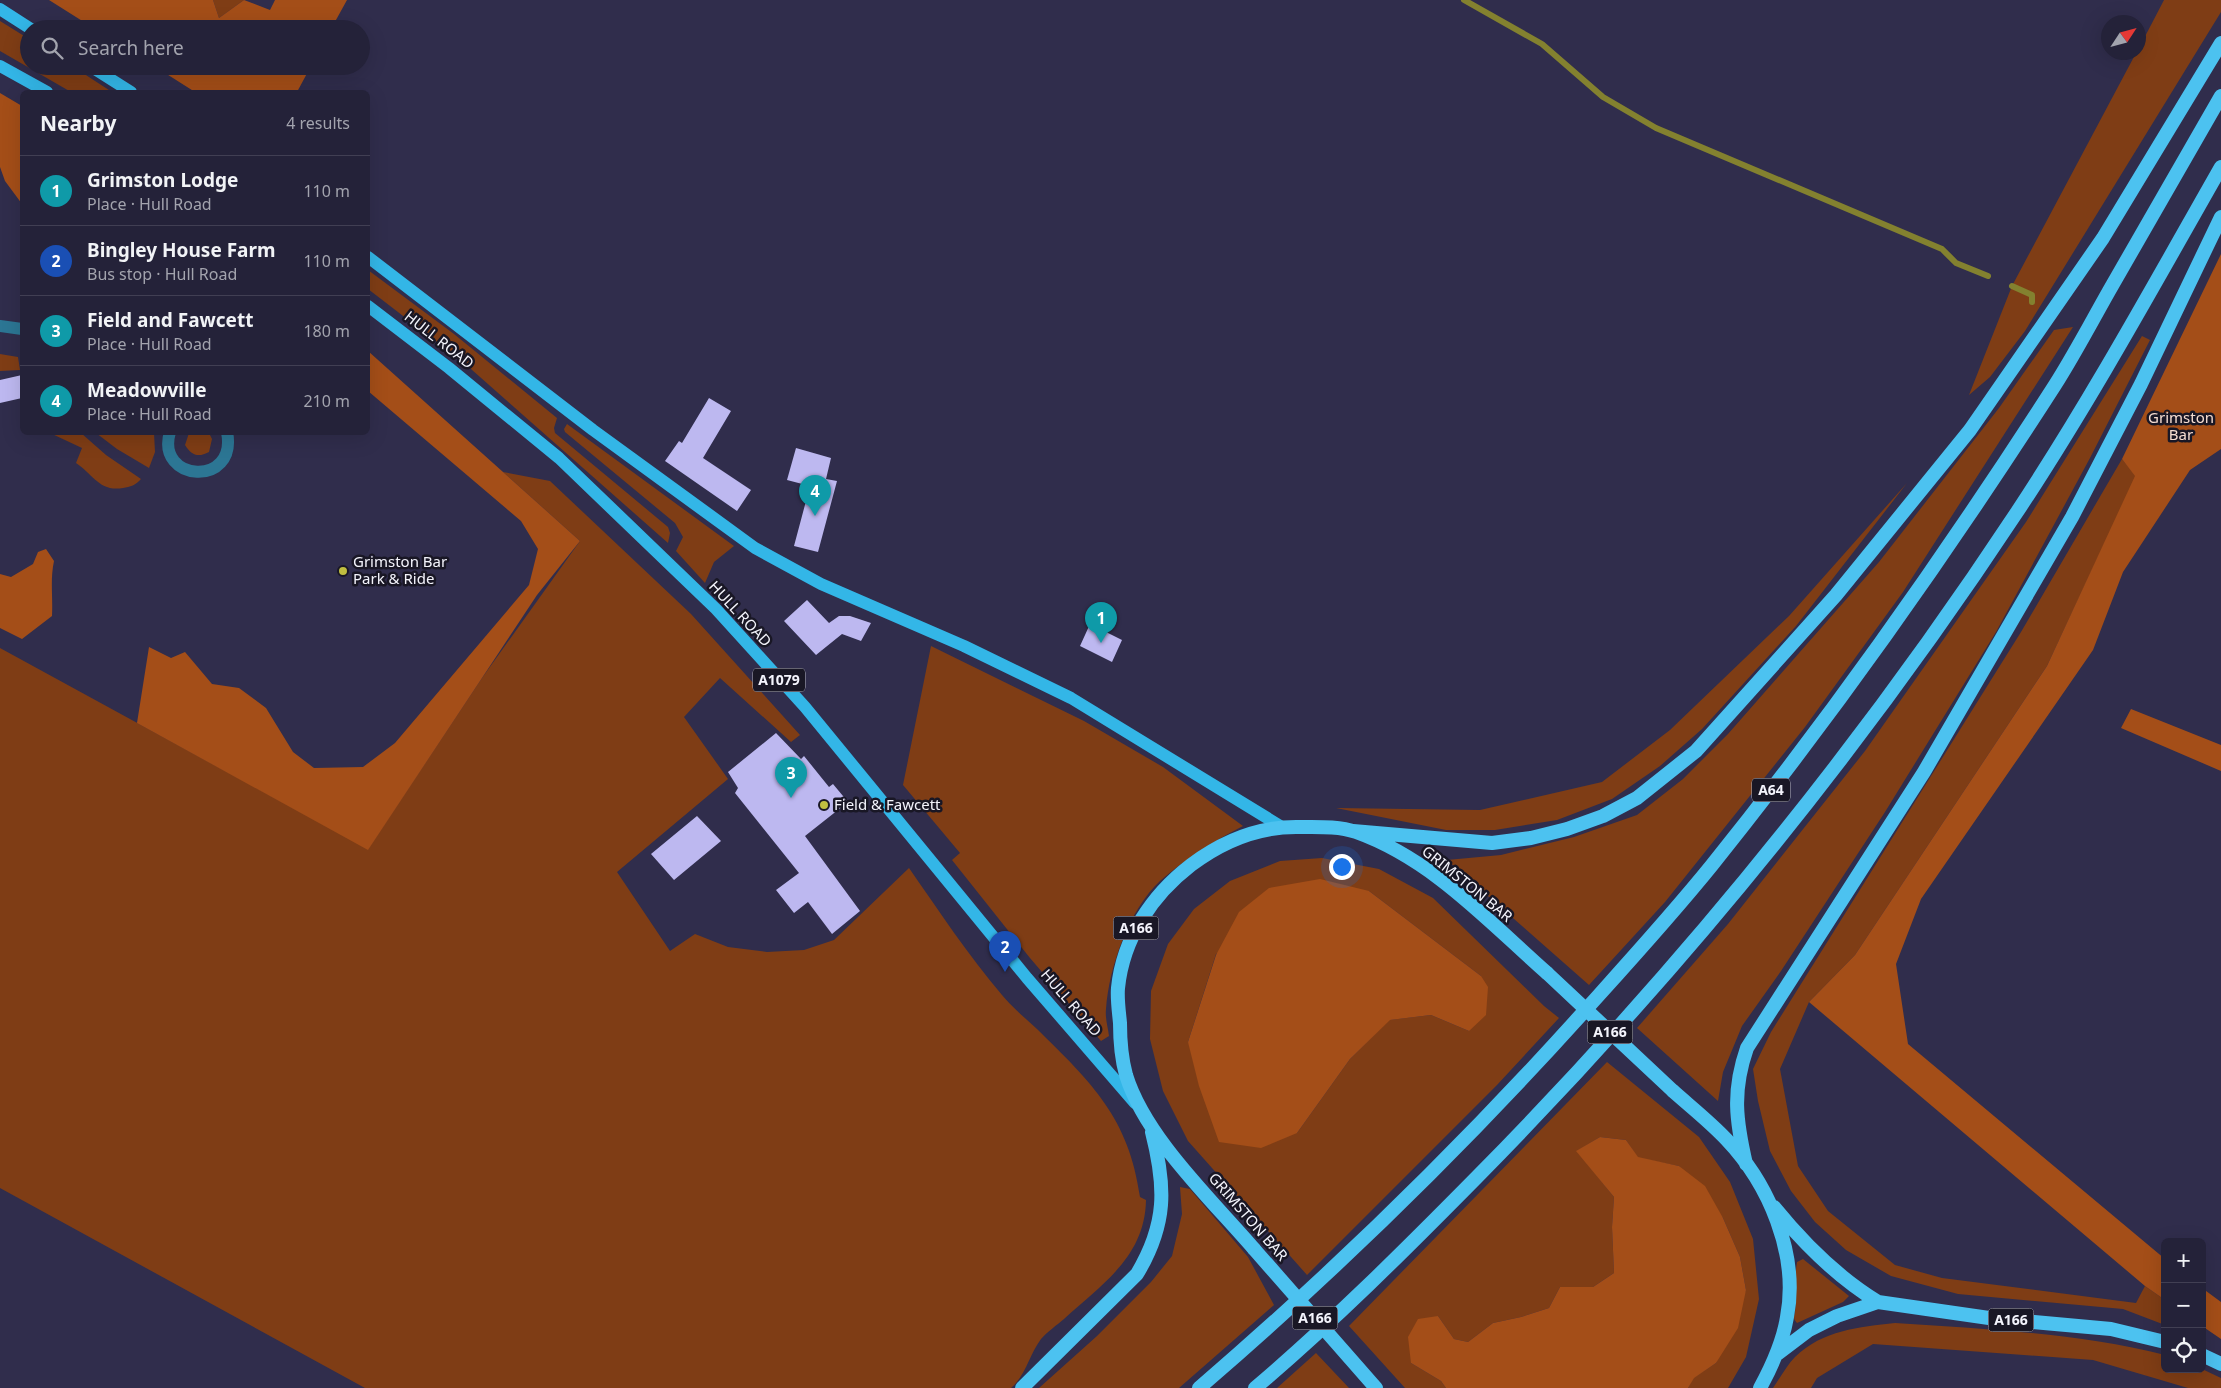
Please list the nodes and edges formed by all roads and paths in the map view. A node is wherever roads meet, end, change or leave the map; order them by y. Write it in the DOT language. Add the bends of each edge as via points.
graph roads {
  1 [pos="0,9"];
  2 [pos="20,22"];
  3 [pos="2221,43"];
  4 [pos="0,66"];
  5 [pos="104,75"];
  6 [pos="43,90"];
  7 [pos="128,90"];
  8 [pos="2221,96"];
  9 [pos="2221,167"];
  10 [pos="2221,218"];
  11 [pos="370,259"];
  12 [pos="370,308"];
  13 [pos="0,326"];
  14 [pos="20,330"];
  15 [pos="170,435"];
  16 [pos="226,435"];
  17 [pos="1282,827"];
  18 [pos="1353,831"];
  19 [pos="1138,1106"];
  20 [pos="1152,1129"];
  21 [pos="1746,1164"];
  22 [pos="1768,1199"];
  23 [pos="1878,1302"];
  24 [pos="2161,1341"];
  25 [pos="1776,1355"];
  26 [pos="2206,1357"];
  27 [pos="2221,1364"];
  28 [pos="1022,1388"];
  29 [pos="1200,1388"];
  30 [pos="1256,1388"];
  31 [pos="1376,1388"];
  32 [pos="1760,1388"];
  1 -- 2 [label="main road"];
  3 -- 18 [label="highway" via="2103,238 1970,430 1836,596 1696,751 1637,798 1604,816 1567,830 1492,843"];
  4 -- 6 [label="main road"];
  5 -- 7 [label="main road"];
  8 -- 29 [label="highway, A64" via="2058,381 1914,596 1716,860 1511,1092 1416,1190"];
  9 -- 30 [label="highway, A64" via="2089,398 2019,510 1951,610 1823,782 1656,986 1533,1120 1431,1224"];
  10 -- 21 [label="highway" via="2072,517 1924,772 1747,1048 1738,1072 1736,1095 1739,1135"];
  11 -- 17 [label="main road, HULL ROAD" via="616,447 755,548 820,584 964,646 1071,698"];
  12 -- 19 [label="main road, HULL ROAD / A1079" via="559,458 716,609 805,707 1027,978"];
  13 -- 14 [label="street"];
  15 -- 16 [label="street" via="172,457 187,471 197,473 217,467 224,459 228,451"];
  17 -- 18 [label="highway, GRIMSTON BAR / A166"];
  17 -- 19 [label="highway, GRIMSTON BAR / A166" via="1238,838 1201,857 1175,877 1137,924 1124,956 1118,989 1121,1052"];
  18 -- 21 [label="highway, GRIMSTON BAR / A166, bridge" via="1424,865 1547,973 1726,1139"];
  19 -- 20 [label="highway, GRIMSTON BAR / A166"];
  20 -- 28 [label="highway" via="1163,1188 1156,1238 1148,1255 1137,1274"];
  20 -- 31 [label="highway, GRIMSTON BAR / A166, bridge"];
  21 -- 22 [label="highway, GRIMSTON BAR / A166"];
  22 -- 23 [label="highway, A166" via="1820,1258"];
  22 -- 25 [label="highway, GRIMSTON BAR / A166" via="1784,1247 1788,1277 1788,1317"];
  23 -- 24 [label="highway, A166" via="1989,1318 2111,1329"];
  23 -- 25 [label="highway, A166" via="1809,1330"];
  25 -- 32 [label="highway, GRIMSTON BAR / A166"];
  26 -- 27 [label="highway"];
}
